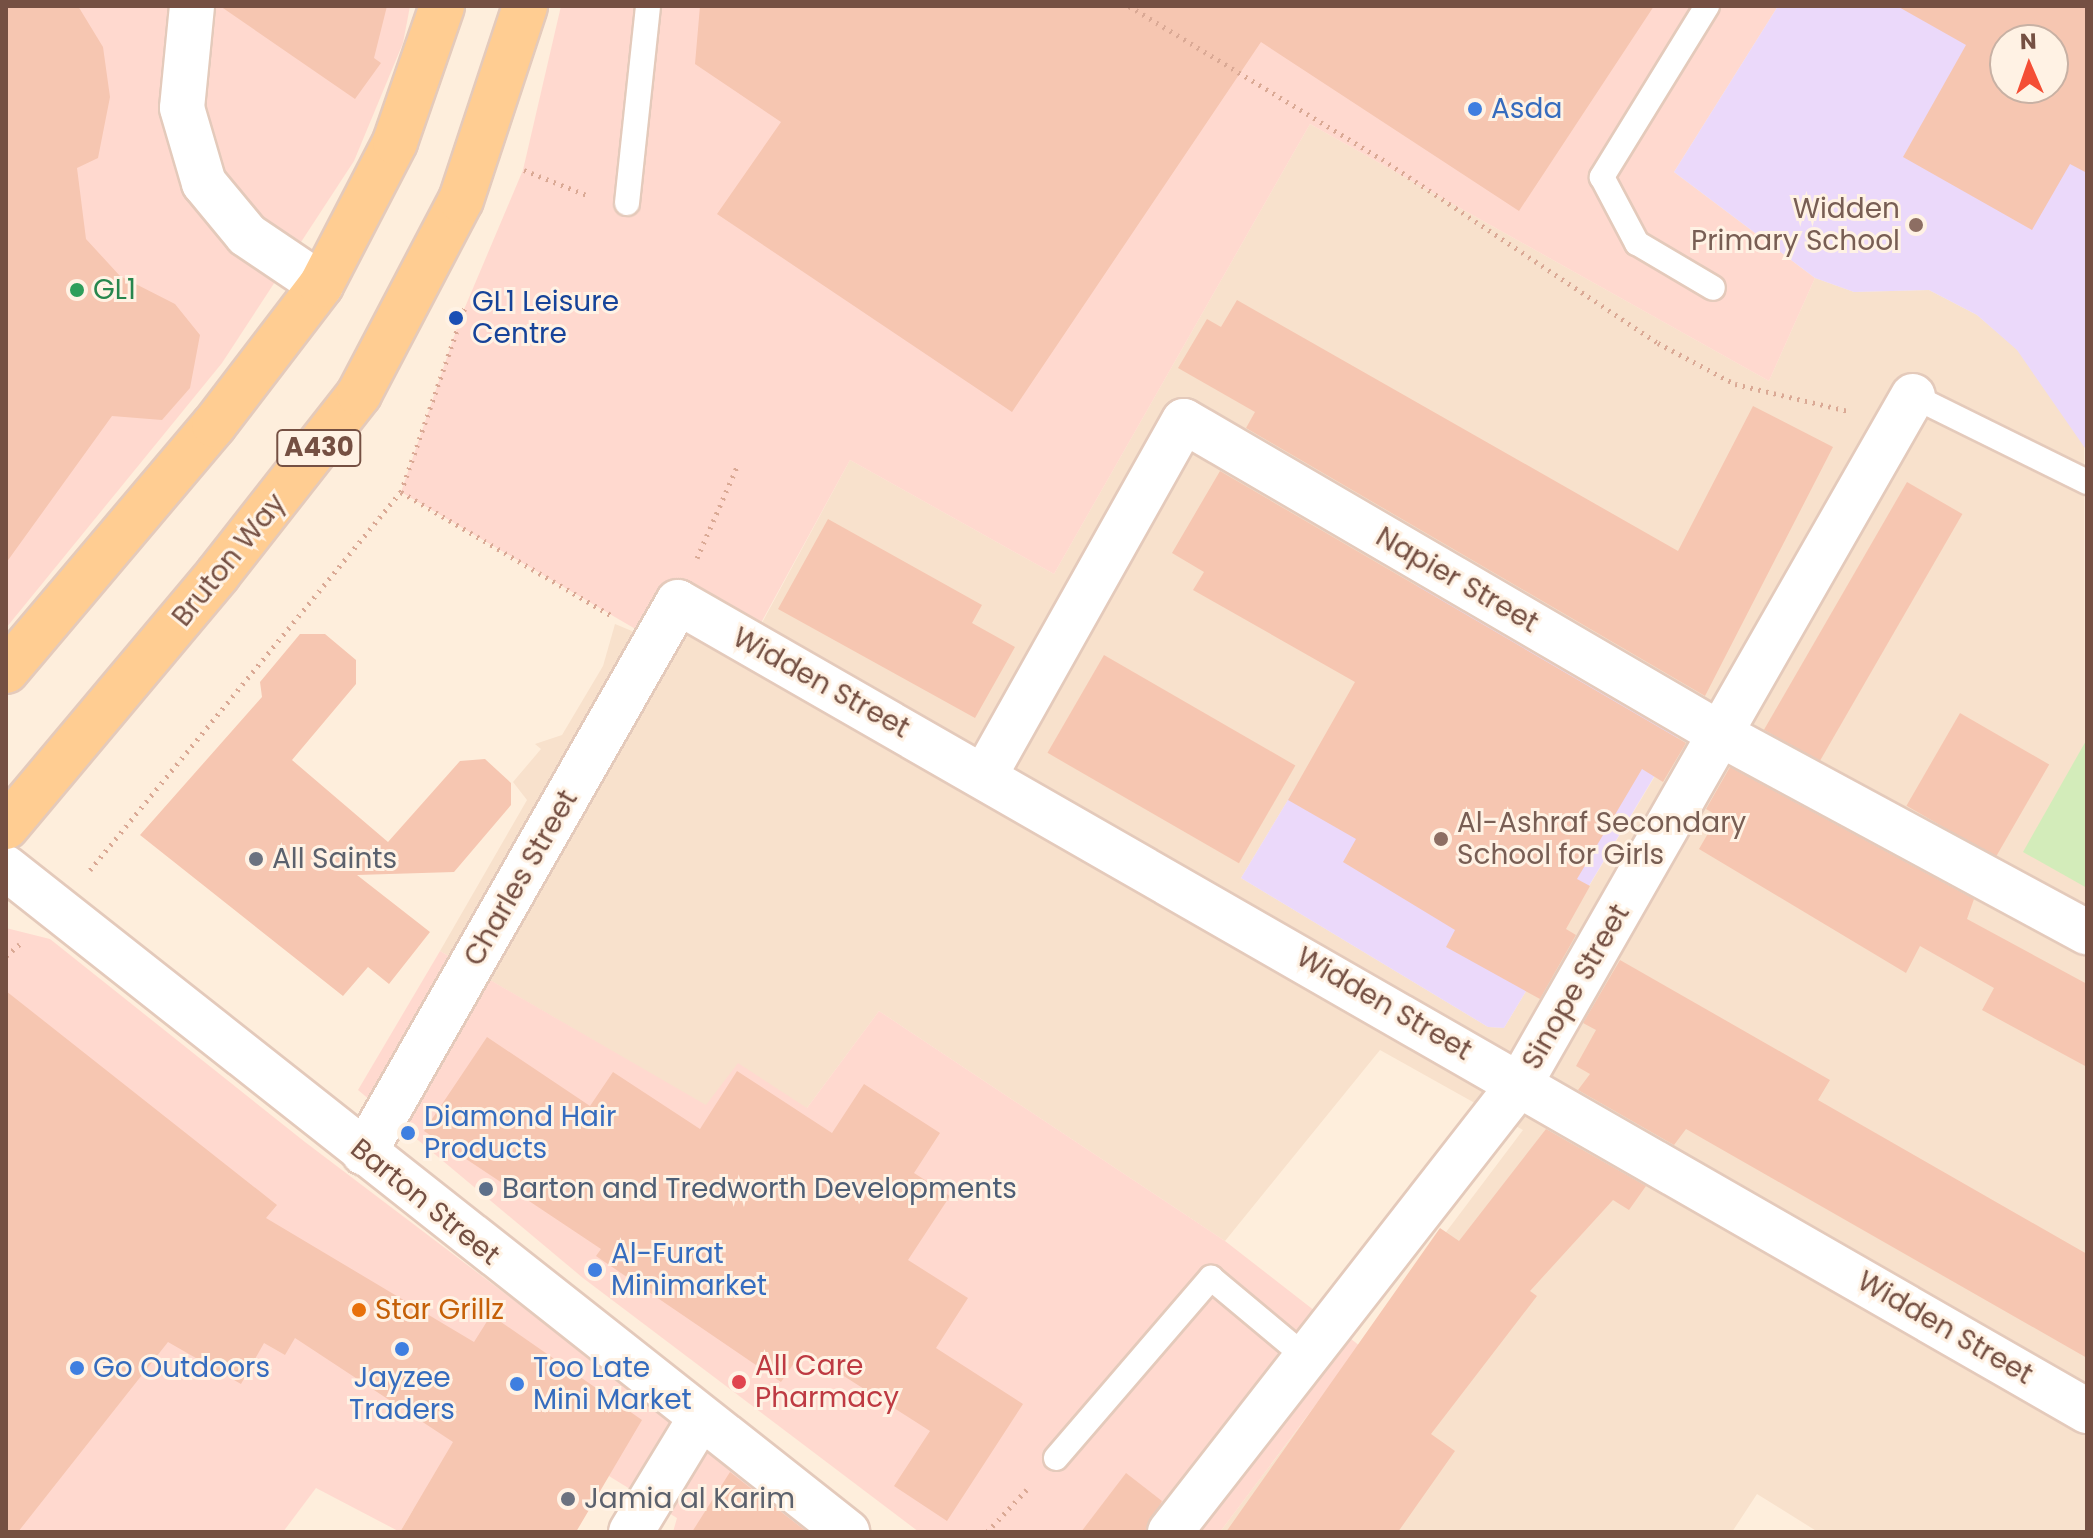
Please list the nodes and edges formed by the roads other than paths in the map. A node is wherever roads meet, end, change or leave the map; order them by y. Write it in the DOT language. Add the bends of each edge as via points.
graph roads {
  1 [pos="192,6"];
  2 [pos="442,6"];
  3 [pos="525,6"];
  4 [pos="648,6"];
  5 [pos="1707,6"];
  6 [pos="627,203"];
  7 [pos="321,285"];
  8 [pos="1713,288"];
  9 [pos="1906,410"];
  10 [pos="2087,482"];
  11 [pos="678,602"];
  12 [pos="6,671"];
  13 [pos="1722,735"];
  14 [pos="985,775"];
  15 [pos="6,827"];
  16 [pos="6,868"];
  17 [pos="2087,932"];
  18 [pos="1521,1082"];
  19 [pos="364,1153"];
  20 [pos="1308,1359"];
  21 [pos="2087,1411"];
  22 [pos="699,1420"];
  23 [pos="1056,1458"];
  24 [pos="631,1532"];
  25 [pos="847,1532"];
  26 [pos="1170,1532"];
  1 -- 7 [label="street" via="182,108 204,183 247,235"];
  2 -- 7 [label="main road" via="395,142"];
  3 -- 15 [label="main road, Bruton Way / A430" via="461,200 359,394 218,574"];
  4 -- 6 [label="lane"];
  5 -- 8 [label="lane" via="1602,177 1637,243"];
  7 -- 12 [label="main road" via="214,425"];
  9 -- 10 [label="lane"];
  9 -- 13 [label="street, Sinope Street"];
  11 -- 14 [label="street, Widden Street"];
  11 -- 19 [label="street, Charles Street"];
  13 -- 14 [label="street, Napier Street" via="1184,421"];
  13 -- 17 [label="street, Napier Street"];
  13 -- 18 [label="street, Sinope Street"];
  14 -- 18 [label="street, Widden Street"];
  16 -- 19 [label="street, Barton Street"];
  18 -- 20 [label="street, Sinope Street"];
  18 -- 21 [label="street, Widden Street"];
  19 -- 22 [label="street, Barton Street"];
  20 -- 23 [label="lane" via="1211,1278"];
  20 -- 26 [label="street, Sinope Street"];
  22 -- 24 [label="street"];
  22 -- 25 [label="street, Barton Street"];
}
